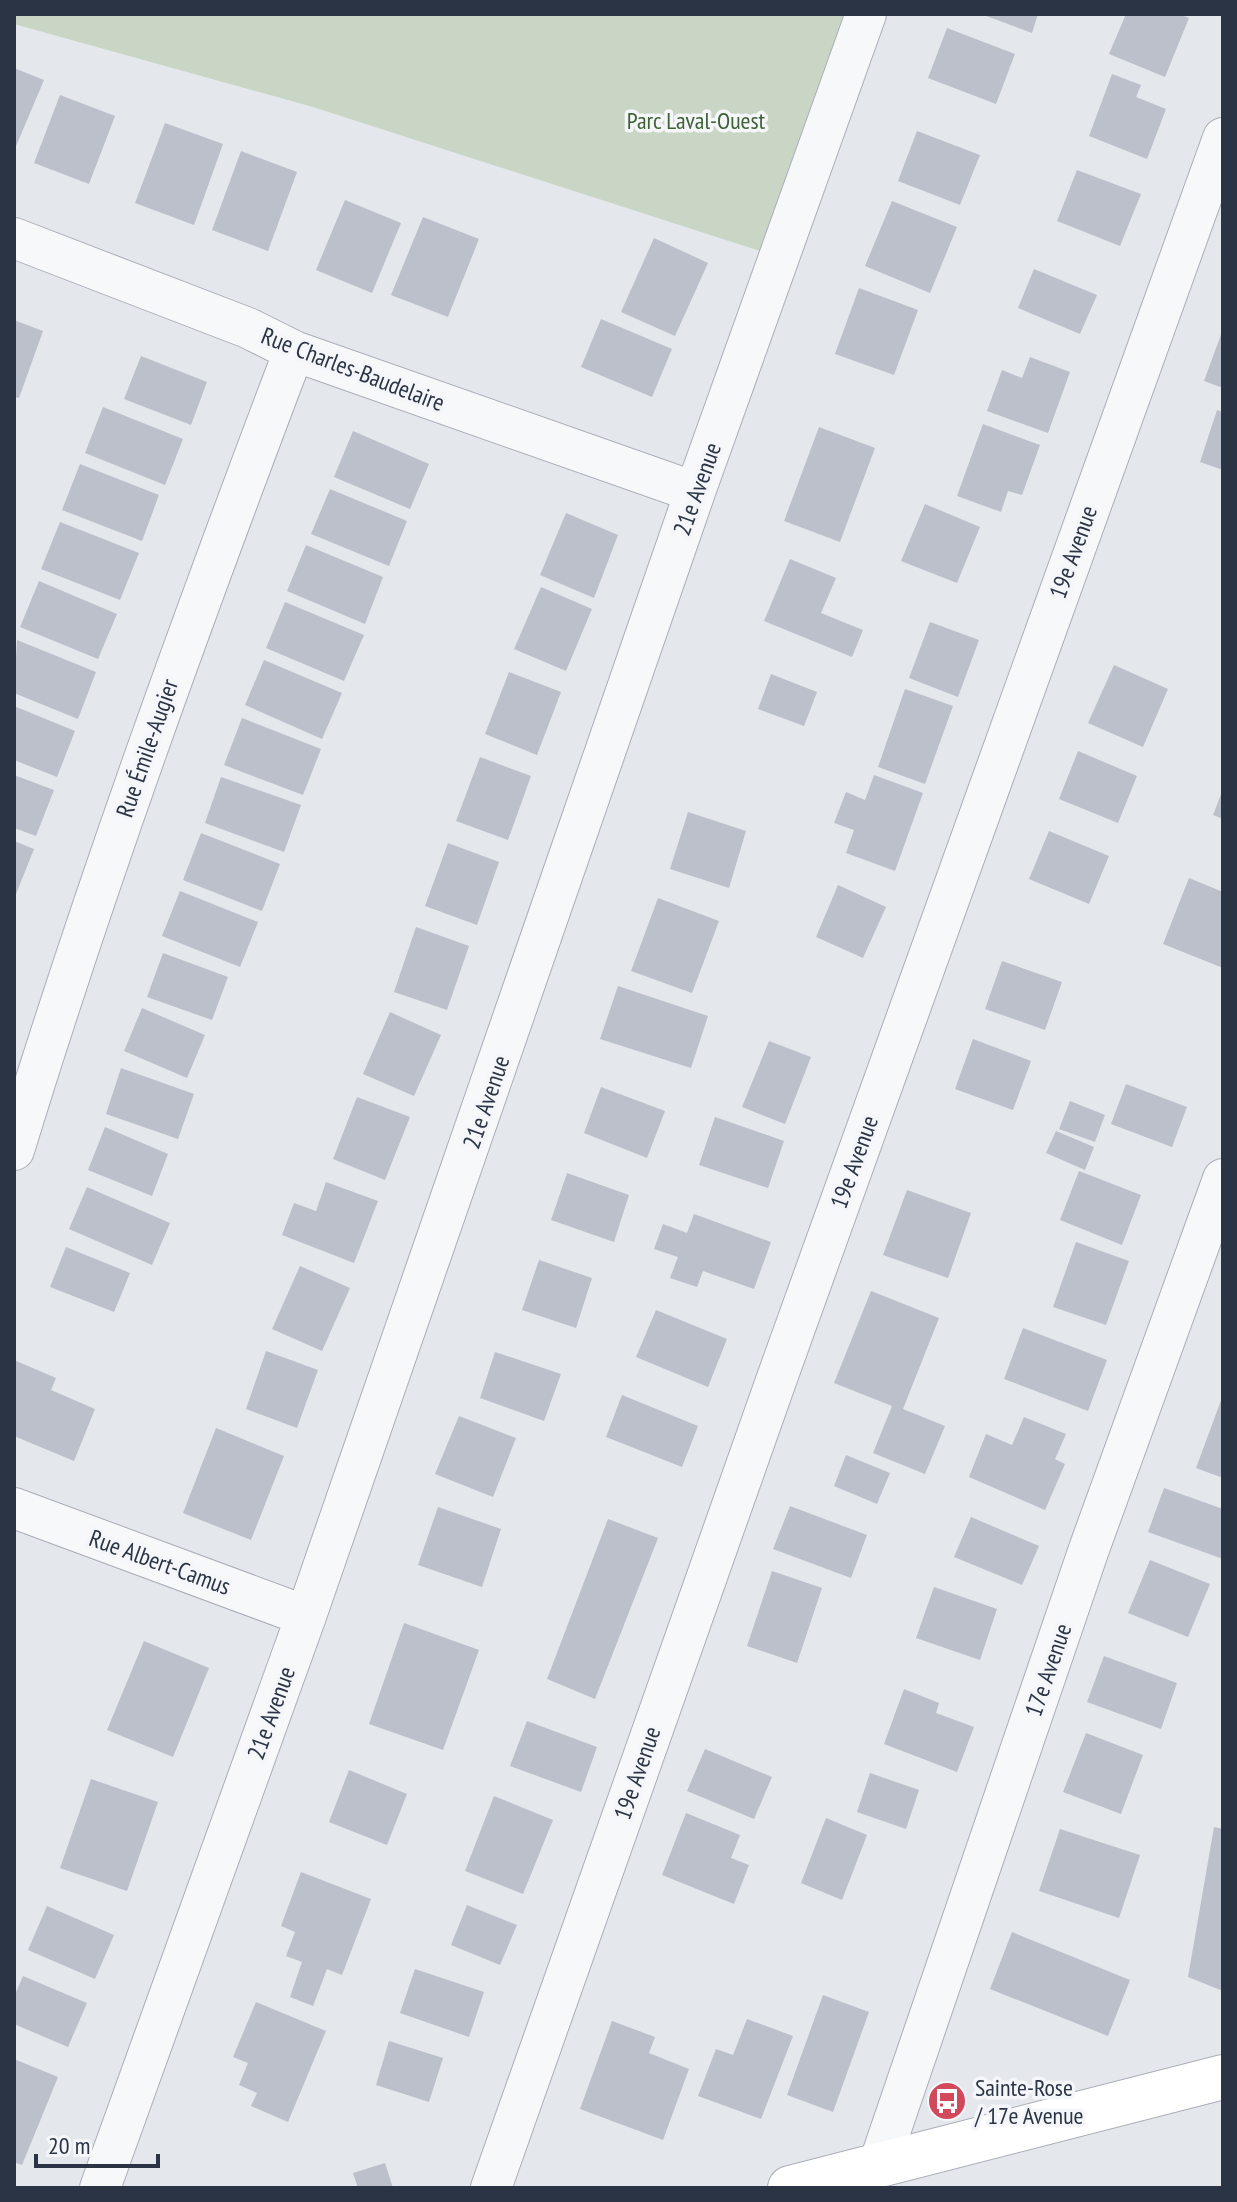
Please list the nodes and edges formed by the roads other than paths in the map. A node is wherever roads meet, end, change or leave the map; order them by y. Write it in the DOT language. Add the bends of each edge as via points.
graph roads {
  1 [pos="866,14"];
  2 [pos="1223,138"];
  3 [pos="14,238"];
  4 [pos="294,351"];
  5 [pos="695,492"];
  6 [pos="14,1150"];
  7 [pos="1223,1179"];
  8 [pos="14,1508"];
  9 [pos="306,1616"];
  10 [pos="1223,2077"];
  11 [pos="879,2164"];
  12 [pos="796,2187"];
  13 [pos="100,2188"];
  14 [pos="491,2188"];
  1 -- 5 [label="street, 21e Avenue"];
  2 -- 14 [label="street, 19e Avenue"];
  3 -- 4 [label="street, Rue Charles-Baudelaire" via="248,328"];
  4 -- 5 [label="street, Rue Charles-Baudelaire"];
  4 -- 6 [label="street, Rue Émile-Augier" via="182,647"];
  5 -- 9 [label="street, 21e Avenue"];
  7 -- 11 [label="street, 17e Avenue" via="1089,1549"];
  8 -- 9 [label="street, Rue Albert-Camus"];
  9 -- 13 [label="street, 21e Avenue"];
  10 -- 11 [label="street"];
  11 -- 12 [label="street"];
}
